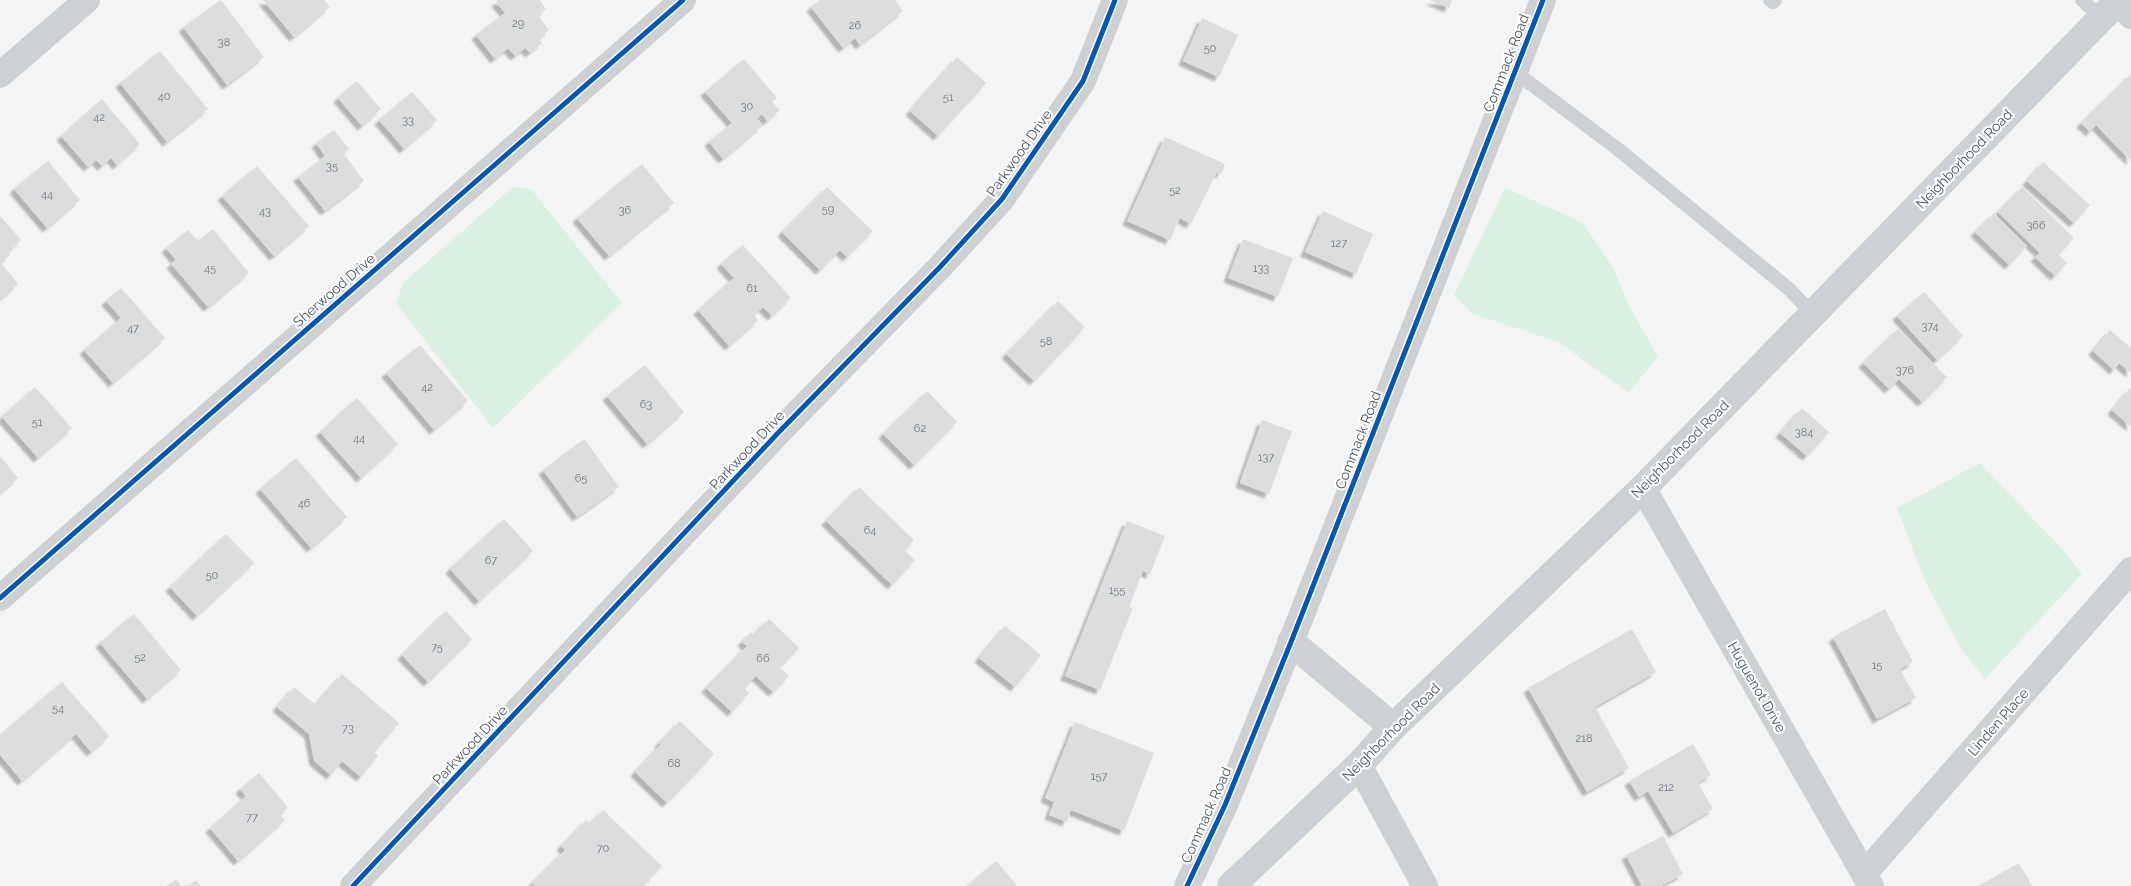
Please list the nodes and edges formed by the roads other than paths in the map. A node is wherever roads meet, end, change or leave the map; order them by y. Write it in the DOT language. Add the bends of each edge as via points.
graph roads {
  1 [pos="87,0"];
  2 [pos="683,0"];
  3 [pos="1114,0"];
  4 [pos="1543,0"];
  5 [pos="1770,0"];
  6 [pos="1775,0"];
  7 [pos="2110,7"];
  8 [pos="1515,72"];
  9 [pos="0,76"];
  10 [pos="1813,314"];
  11 [pos="1643,488"];
  12 [pos="2131,570"];
  13 [pos="0,598"];
  14 [pos="1291,642"];
  15 [pos="1394,727"];
  16 [pos="1359,765"];
  17 [pos="1867,880"];
  18 [pos="353,886"];
  19 [pos="1187,886"];
  20 [pos="1231,886"];
  21 [pos="1425,886"];
  1 -- 9 [label="street"];
  2 -- 13 [label="street, Sherwood Drive"];
  3 -- 18 [label="street, Parkwood Drive" via="1083,81 1002,199"];
  4 -- 8 [label="street, Commack Road"];
  5 -- 6 [label="lane"];
  7 -- 10 [label="main road, Neighborhood Road"];
  8 -- 10 [label="lane" via="1619,150 1789,289"];
  8 -- 14 [label="street, Commack Road"];
  10 -- 11 [label="main road, Neighborhood Road"];
  11 -- 15 [label="main road, Neighborhood Road"];
  11 -- 17 [label="street, Huguenot Drive"];
  12 -- 17 [label="street, Linden Place"];
  14 -- 15 [label="main road"];
  14 -- 19 [label="street, Commack Road" via="1225,805"];
  15 -- 16 [label="main road, Neighborhood Road"];
  16 -- 20 [label="main road, Neighborhood Road"];
  16 -- 21 [label="street"];
}
